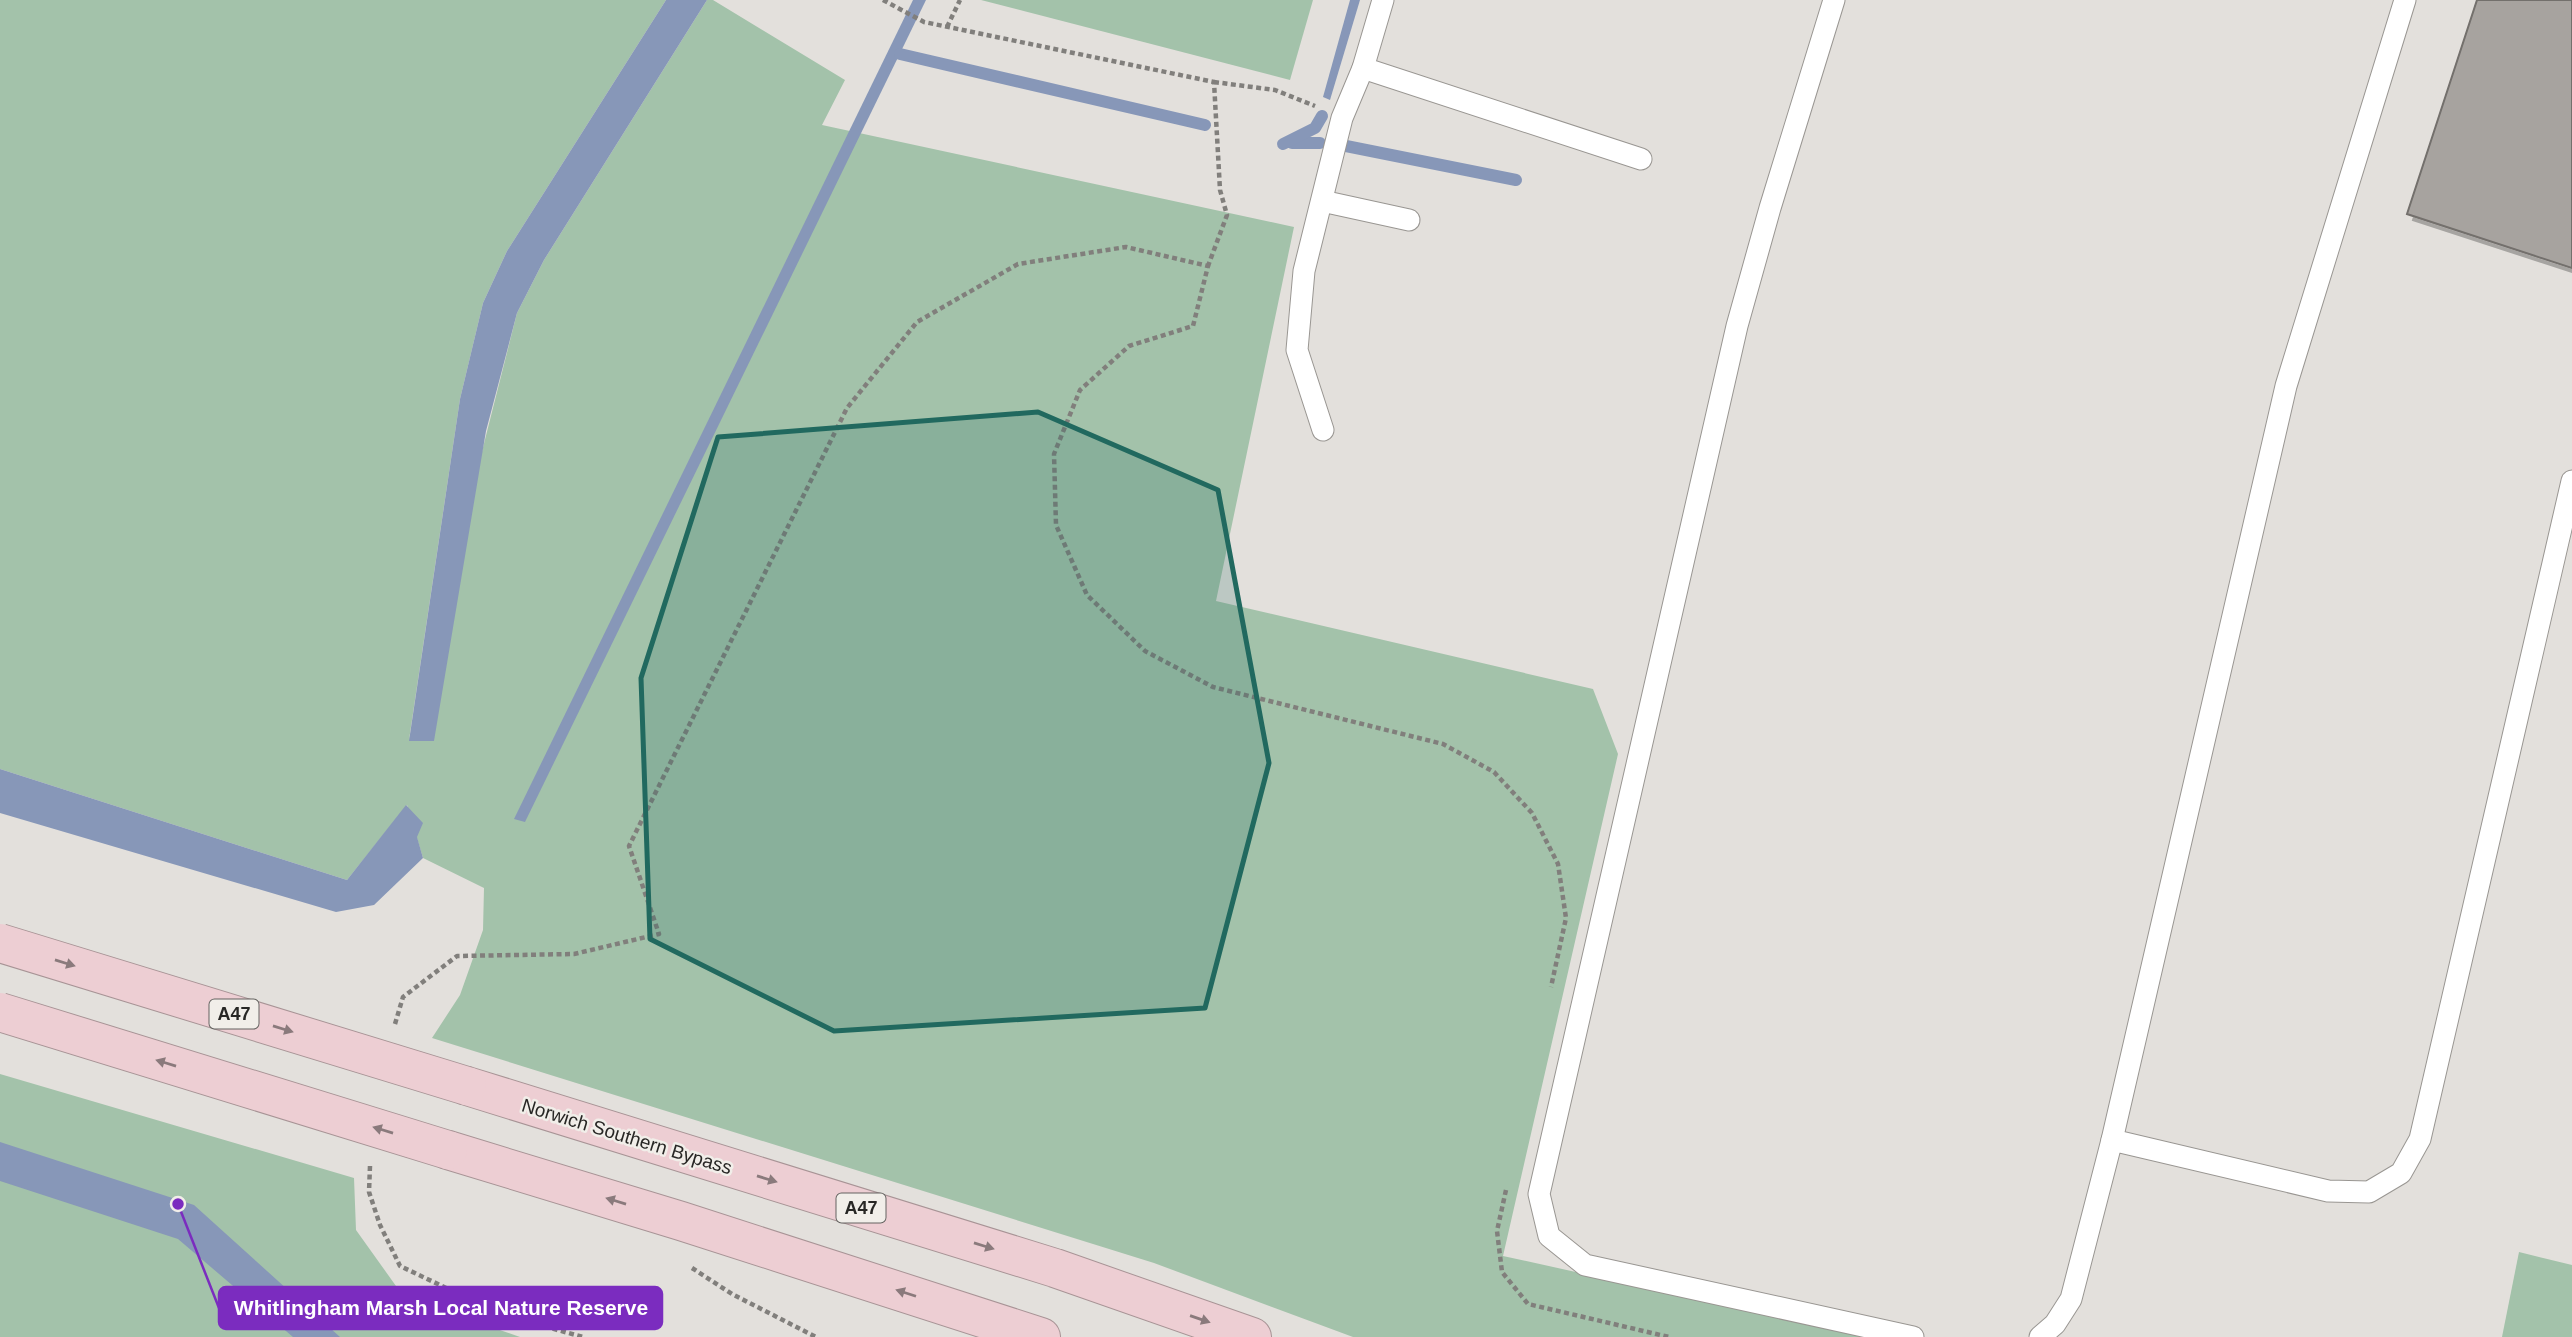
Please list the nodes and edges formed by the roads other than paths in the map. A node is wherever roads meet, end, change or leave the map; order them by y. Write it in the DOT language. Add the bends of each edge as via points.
graph roads {
  1 [pos="1383,0"];
  2 [pos="1833,0"];
  3 [pos="2405,0"];
  4 [pos="1363,68"];
  5 [pos="1641,159"];
  6 [pos="1322,201"];
  7 [pos="1409,220"];
  8 [pos="1323,430"];
  9 [pos="2572,481"];
  10 [pos="0,943"];
  11 [pos="0,1012"];
  12 [pos="2112,1140"];
  13 [pos="1041,1337"];
  14 [pos="1251,1337"];
  15 [pos="1913,1337"];
  16 [pos="2040,1337"];
  1 -- 4 [label="lane"];
  2 -- 15 [label="lane" via="1737,326 1539,1194 1549,1236 1585,1265"];
  3 -- 12 [label="lane" via="2286,386"];
  4 -- 5 [label="lane"];
  4 -- 6 [label="lane" via="1342,118"];
  6 -- 7 [label="lane"];
  6 -- 8 [label="lane" via="1304,271 1297,350"];
  9 -- 12 [label="lane" via="2420,1139 2401,1173 2369,1192 2328,1191"];
  10 -- 14 [label="highway, Norwich Southern Bypass / A47, one-way, bridge" via="1055,1268"];
  13 -- 11 [label="highway, one-way, bridge" via="694,1225"];
  12 -- 16 [label="lane" via="2071,1299"];
}
